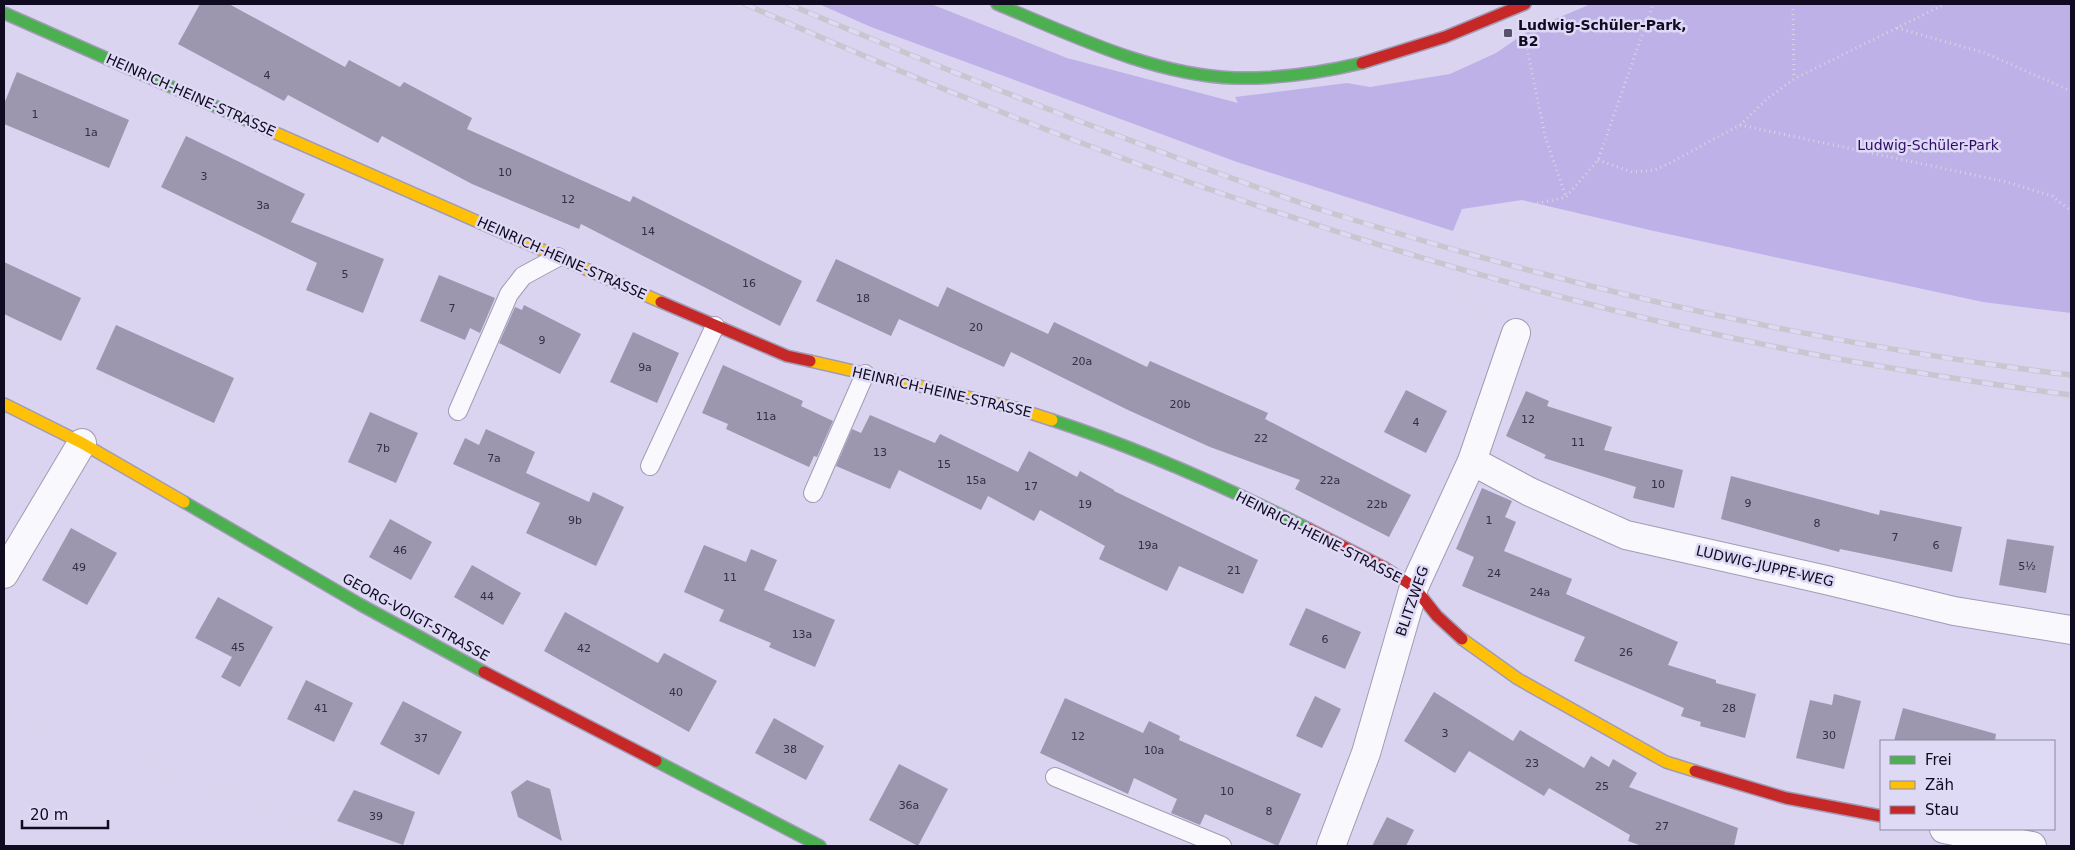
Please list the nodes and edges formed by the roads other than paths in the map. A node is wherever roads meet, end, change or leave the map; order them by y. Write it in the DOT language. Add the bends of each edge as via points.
graph roads {
  1 [pos="997,4"];
  2 [pos="1522,5"];
  3 [pos="4,13"];
  4 [pos="558,257"];
  5 [pos="715,326"];
  6 [pos="1516,332"];
  7 [pos="866,374"];
  8 [pos="4,404"];
  9 [pos="458,411"];
  10 [pos="82,443"];
  11 [pos="1472,461"];
  12 [pos="650,466"];
  13 [pos="813,493"];
  14 [pos="4,574"];
  15 [pos="1414,587"];
  16 [pos="2071,630"];
  17 [pos="1055,777"];
  18 [pos="1880,816"];
  19 [pos="1949,830"];
  20 [pos="820,846"];
  21 [pos="1222,846"];
  22 [pos="1331,846"];
  23 [pos="2032,846"];
  1 -- 2 [label="street" via="1102,47 1138,58 1192,72 1261,78 1341,69 1412,50"];
  3 -- 4 [label="street, HEINRICH-HEINE-STRASSE"];
  4 -- 5 [label="street, HEINRICH-HEINE-STRASSE"];
  4 -- 9 [label="lane" via="523,276 509,294"];
  5 -- 7 [label="street, HEINRICH-HEINE-STRASSE" via="787,356"];
  5 -- 12 [label="lane"];
  6 -- 11 [label="street, BLITZWEG"];
  7 -- 13 [label="lane"];
  7 -- 15 [label="street, HEINRICH-HEINE-STRASSE" via="1015,408 1106,438 1281,515 1385,568"];
  8 -- 10 [label="street, GEORG-VOIGT-STRASSE"];
  10 -- 14 [label="street"];
  10 -- 20 [label="street, GEORG-VOIGT-STRASSE" via="486,673"];
  11 -- 15 [label="street, BLITZWEG"];
  11 -- 16 [label="street, LUDWIG-JUPPE-WEG" via="1530,492 1626,535 1954,612"];
  15 -- 18 [label="street, HEINRICH-HEINE-STRASSE" via="1437,616 1476,650 1518,679 1666,762 1786,798"];
  15 -- 22 [label="street, BLITZWEG" via="1366,753"];
  17 -- 21 [label="lane"];
  19 -- 23 [label="street"];
}
